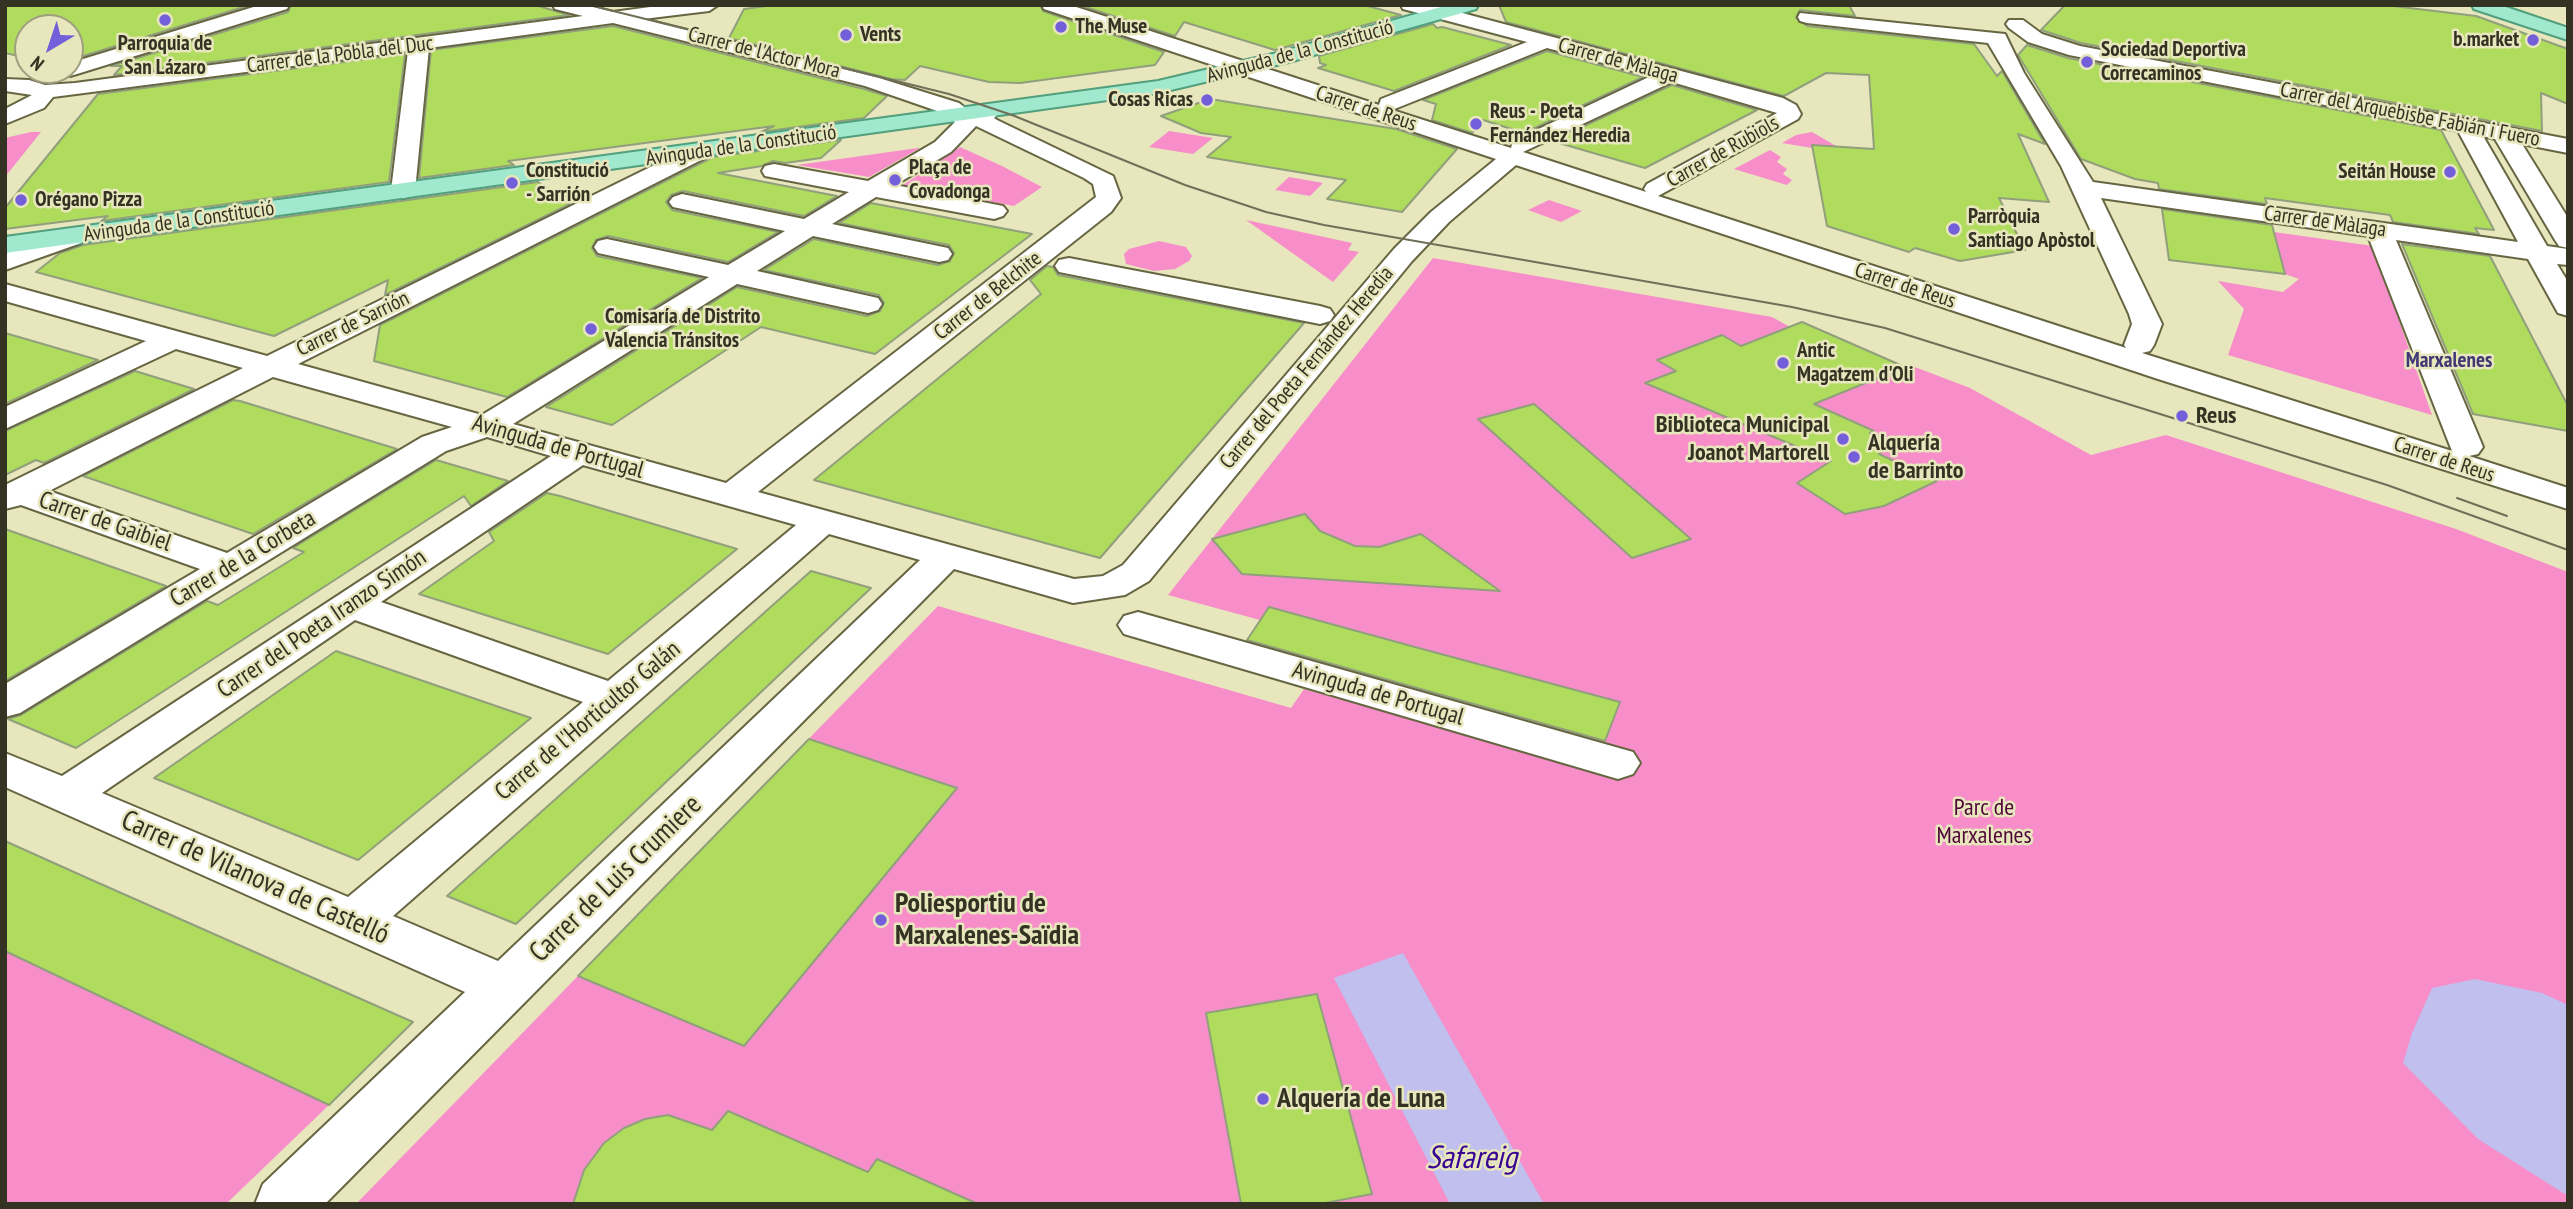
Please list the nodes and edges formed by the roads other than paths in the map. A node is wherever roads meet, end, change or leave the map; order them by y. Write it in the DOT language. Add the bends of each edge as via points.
graph roads {
  1 [pos="280,5"];
  2 [pos="562,5"];
  3 [pos="709,5"];
  4 [pos="1051,5"];
  5 [pos="1083,5"];
  6 [pos="1410,5"];
  7 [pos="1469,5"];
  8 [pos="2481,5"];
  9 [pos="2518,5"];
  10 [pos="2554,8"];
  11 [pos="660,12"];
  12 [pos="629,13"];
  13 [pos="1442,14"];
  14 [pos="1807,17"];
  15 [pos="2008,32"];
  16 [pos="2568,34"];
  17 [pos="1545,42"];
  18 [pos="419,45"];
  19 [pos="1177,46"];
  20 [pos="1253,65"];
  21 [pos="84,66"];
  22 [pos="908,72"];
  23 [pos="1670,75"];
  24 [pos="1190,80"];
  25 [pos="10,85"];
  26 [pos="977,91"];
  27 [pos="42,92"];
  28 [pos="1390,104"];
  29 [pos="1017,107"];
  30 [pos="1790,114"];
  31 [pos="5,117"];
  32 [pos="976,120"];
  33 [pos="2466,126"];
  34 [pos="2504,134"];
  35 [pos="2568,146"];
  36 [pos="701,151"];
  37 [pos="1516,151"];
  38 [pos="774,171"];
  39 [pos="2082,188"];
  40 [pos="871,189"];
  41 [pos="1656,189"];
  42 [pos="403,191"];
  43 [pos="682,202"];
  44 [pos="994,211"];
  45 [pos="808,227"];
  46 [pos="2378,229"];
  47 [pos="72,237"];
  48 [pos="2568,240"];
  49 [pos="5,245"];
  50 [pos="607,247"];
  51 [pos="2537,252"];
  52 [pos="939,254"];
  53 [pos="2568,257"];
  54 [pos="5,262"];
  55 [pos="1069,266"];
  56 [pos="732,274"];
  57 [pos="5,292"];
  58 [pos="868,304"];
  59 [pos="2568,307"];
  60 [pos="1320,315"];
  61 [pos="172,340"];
  62 [pos="2139,345"];
  63 [pos="268,366"];
  64 [pos="5,419"];
  65 [pos="485,426"];
  66 [pos="2466,447"];
  67 [pos="578,453"];
  68 [pos="2568,478"];
  69 [pos="733,494"];
  70 [pos="12,495"];
  71 [pos="2568,499"];
  72 [pos="822,520"];
  73 [pos="947,555"];
  74 [pos="230,567"];
  75 [pos="1112,587"];
  76 [pos="351,605"];
  77 [pos="1138,625"];
  78 [pos="614,698"];
  79 [pos="5,703"];
  80 [pos="1618,763"];
  81 [pos="5,769"];
  82 [pos="66,795"];
  83 [pos="354,921"];
  84 [pos="505,987"];
  85 [pos="284,1204"];
  1 -- 21 [label="street"];
  2 -- 12 [label="street, Carrer de l'Actor Mora"];
  3 -- 11 [label="street"];
  4 -- 19 [label="street"];
  5 -- 20 [label="street"];
  6 -- 13 [label="street, Carrer de Màlaga"];
  7 -- 13 [label="main road, Avinguda de la Constitució"];
  8 -- 16 [label="main road"];
  9 -- 10 [label="main road"];
  11 -- 12 [label="street, Carrer de l'Actor Mora"];
  11 -- 22 [label="street, Carrer de l'Actor Mora"];
  12 -- 18 [label="street, Carrer de la Pobla del Duc"];
  12 -- 32 [label="street, Carrer de l'Actor Mora" via="872,82"];
  13 -- 17 [label="street, Carrer de Màlaga"];
  13 -- 20 [label="main road, Avinguda de la Constitució"];
  14 -- 15 [label="street"];
  15 -- 33 [label="street, Carrer del Arquebisbe Fabián i Fuero" via="2029,52 2045,48 2041,40"];
  15 -- 39 [label="street"];
  17 -- 23 [label="street, Carrer de Màlaga"];
  17 -- 28 [label="street"];
  18 -- 27 [label="street, Carrer de la Pobla del Duc"];
  18 -- 42 [label="street"];
  19 -- 20 [label="street"];
  19 -- 24 [label="street" via="1176,68"];
  20 -- 24 [label="main road, Avinguda de la Constitució"];
  20 -- 28 [label="street, Carrer de Reus"];
  20 -- 37 [label="street, Carrer de Reus"];
  23 -- 30 [label="street, Carrer de Màlaga" via="1774,103"];
  23 -- 37 [label="street, Carrer del Poeta Fernández Heredia"];
  24 -- 29 [label="main road, Avinguda de la Constitució"];
  25 -- 27 [label="street"];
  26 -- 29 [label="street"];
  27 -- 31 [label="street" via="36,103"];
  28 -- 37 [label="street, Carrer de Reus"];
  29 -- 32 [label="main road, Avinguda de la Constitució"];
  30 -- 41 [label="street, Carrer de Rubiols"];
  32 -- 36 [label="main road, Avinguda de la Constitució"];
  32 -- 40 [label="street" via="943,147"];
  32 -- 69 [label="street, Carrer de Belchite" via="1093,173 1104,181 1109,198"];
  33 -- 34 [label="street, Carrer del Arquebisbe Fabián i Fuero"];
  33 -- 51 [label="street"];
  34 -- 35 [label="street, Carrer del Arquebisbe Fabián i Fuero"];
  34 -- 48 [label="street"];
  36 -- 42 [label="main road, Avinguda de la Constitució"];
  36 -- 63 [label="street, Carrer de Sarrión"];
  37 -- 41 [label="street, Carrer de Reus"];
  37 -- 71 [label="street, Carrer de Reus" via="2169,372"];
  37 -- 75 [label="street, Carrer del Poeta Fernández Heredia" via="1403,254 1136,573"];
  38 -- 40 [label="street"];
  39 -- 46 [label="street, Carrer de Màlaga"];
  39 -- 62 [label="street" via="2147,324"];
  40 -- 44 [label="street"];
  40 -- 45 [label="street"];
  41 -- 62 [label="street, Carrer de Reus"];
  42 -- 47 [label="main road, Avinguda de la Constitució"];
  43 -- 45 [label="street"];
  45 -- 52 [label="street"];
  45 -- 56 [label="street, Carrer de la Corbeta"];
  46 -- 51 [label="street, Carrer de Màlaga"];
  46 -- 66 [label="street"];
  47 -- 49 [label="main road, Avinguda de la Constitució"];
  47 -- 54 [label="street"];
  50 -- 56 [label="street"];
  51 -- 53 [label="street, Carrer de Màlaga"];
  51 -- 59 [label="street"];
  55 -- 60 [label="street"];
  56 -- 58 [label="street"];
  56 -- 65 [label="street, Carrer de la Corbeta"];
  57 -- 61 [label="street, Avinguda de Portugal"];
  61 -- 63 [label="street, Avinguda de Portugal"];
  61 -- 64 [label="street"];
  62 -- 66 [label="street, Carrer de Reus"];
  63 -- 65 [label="street, Avinguda de Portugal"];
  63 -- 70 [label="street, Carrer de Sarrión"];
  65 -- 67 [label="street, Avinguda de Portugal"];
  65 -- 74 [label="street, Carrer de la Corbeta" via="434,444"];
  66 -- 68 [label="street, Carrer de Reus"];
  67 -- 69 [label="street, Avinguda de Portugal"];
  67 -- 76 [label="street, Carrer del Poeta Iranzo Simón"];
  69 -- 72 [label="street, Avinguda de Portugal"];
  70 -- 74 [label="street, Carrer de Gaibiel"];
  72 -- 73 [label="street, Avinguda de Portugal"];
  72 -- 78 [label="street, Carrer de l'Horticultor Galán"];
  73 -- 75 [label="street, Avinguda de Portugal" via="1073,591"];
  73 -- 84 [label="street, Carrer de Luis Crumiere"];
  74 -- 79 [label="street, Carrer de la Corbeta"];
  76 -- 78 [label="street"];
  76 -- 82 [label="street, Carrer del Poeta Iranzo Simón"];
  77 -- 80 [label="street, Avinguda de Portugal"];
  78 -- 83 [label="street, Carrer de l'Horticultor Galán"];
  81 -- 82 [label="street, Carrer de Vilanova de Castelló"];
  82 -- 83 [label="street, Carrer de Vilanova de Castelló"];
  83 -- 84 [label="street, Carrer de Vilanova de Castelló"];
  84 -- 85 [label="street, Carrer de Luis Crumiere"];
}
